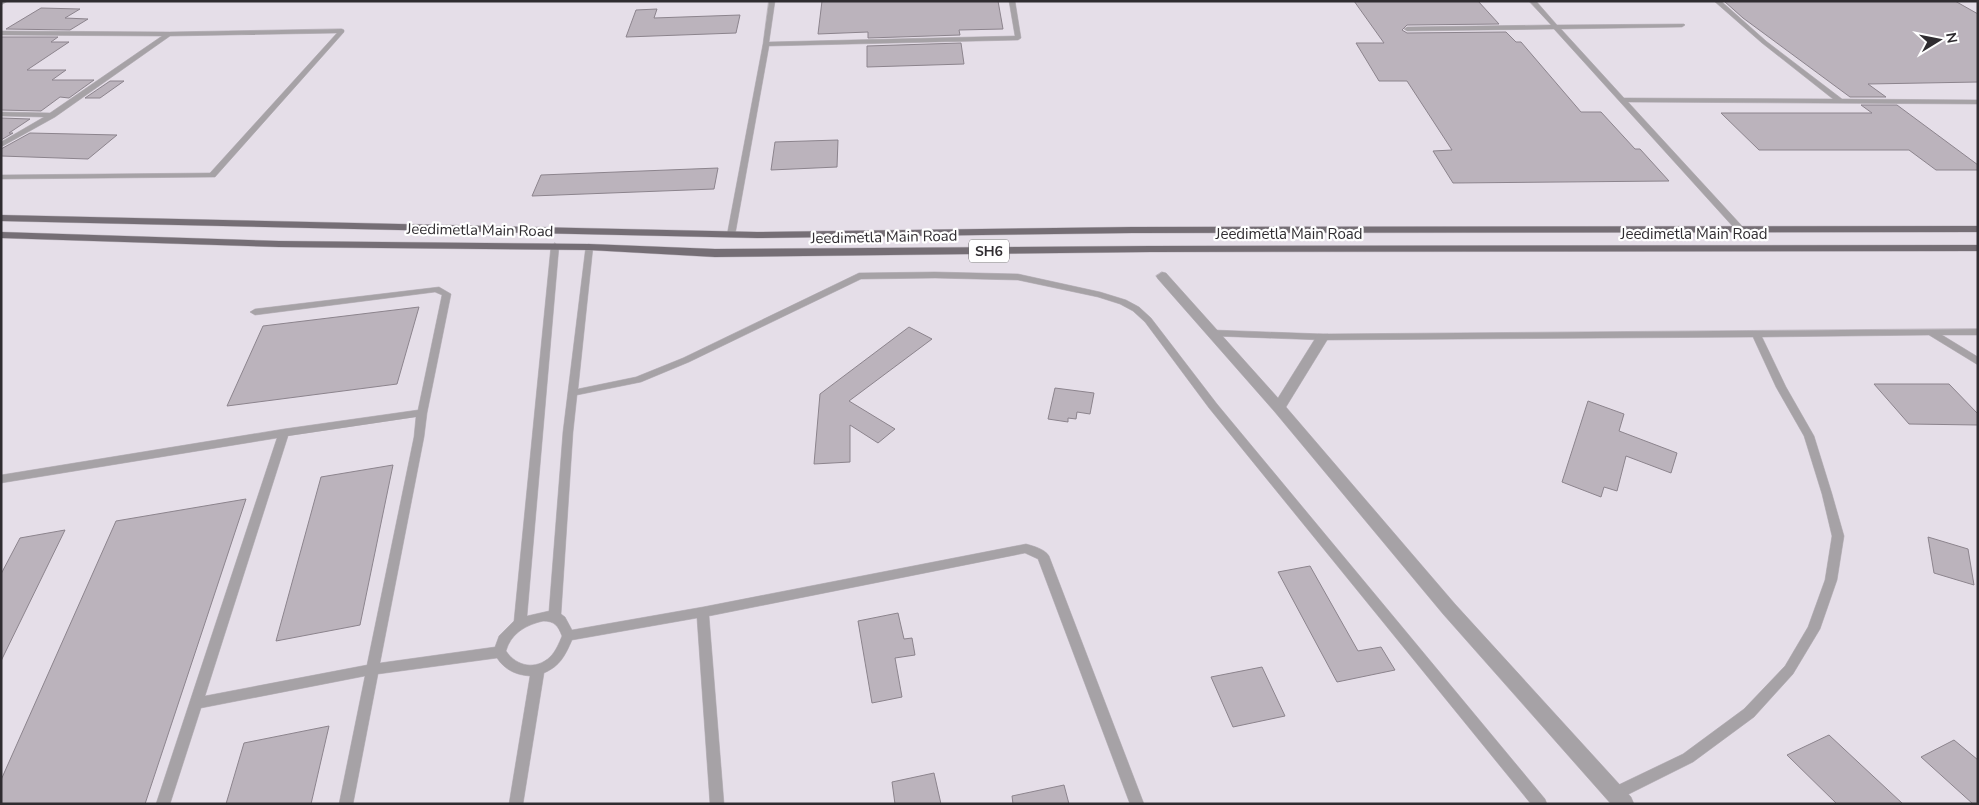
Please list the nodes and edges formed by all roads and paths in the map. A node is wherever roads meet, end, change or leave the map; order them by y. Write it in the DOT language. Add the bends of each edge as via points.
graph roads {
  1 [pos="5,1"];
  2 [pos="772,1"];
  3 [pos="1012,1"];
  4 [pos="1532,1"];
  5 [pos="1716,1"];
  6 [pos="1,3"];
  7 [pos="1682,26"];
  8 [pos="1556,28"];
  9 [pos="1408,29"];
  10 [pos="1,33"];
  11 [pos="169,34"];
  12 [pos="766,44"];
  13 [pos="1622,100"];
  14 [pos="1839,100"];
  15 [pos="1978,102"];
  16 [pos="1,114"];
  17 [pos="52,114"];
  18 [pos="1,145"];
  19 [pos="1,177"];
  20 [pos="1,218"];
  21 [pos="139,222"];
  22 [pos="1739,228"];
  23 [pos="1978,229"];
  24 [pos="731,234"];
  25 [pos="1,235"];
  26 [pos="121,239"];
  27 [pos="555,246"];
  28 [pos="589,247"];
  29 [pos="1978,248"];
  30 [pos="1162,276"];
  31 [pos="255,312"];
  32 [pos="1978,332"];
  33 [pos="1212,333"];
  34 [pos="1932,333"];
  35 [pos="1756,334"];
  36 [pos="1323,337"];
  37 [pos="1978,362"];
  38 [pos="572,393"];
  39 [pos="1279,408"];
  40 [pos="422,413"];
  41 [pos="284,433"];
  42 [pos="1,479"];
  43 [pos="704,612"];
  44 [pos="555,616"];
  45 [pos="520,623"];
  46 [pos="568,636"];
  47 [pos="500,652"];
  48 [pos="373,669"];
  49 [pos="538,669"];
  50 [pos="196,703"];
  51 [pos="1620,799"];
  52 [pos="162,804"];
  53 [pos="346,804"];
  54 [pos="516,804"];
  55 [pos="717,804"];
  56 [pos="1137,804"];
  57 [pos="1540,804"];
  1 -- 6 [label="lane"];
  2 -- 12 [label="lane"];
  3 -- 12 [label="lane" via="1018,38"];
  4 -- 8 [label="lane"];
  5 -- 14 [label="lane"];
  7 -- 8 [label="lane"];
  8 -- 9 [label="lane"];
  8 -- 13 [label="lane"];
  10 -- 11 [label="lane"];
  11 -- 17 [label="lane"];
  11 -- 19 [label="lane" via="342,31 212,175"];
  12 -- 24 [label="lane"];
  13 -- 14 [label="lane"];
  13 -- 22 [label="lane"];
  14 -- 15 [label="lane"];
  16 -- 17 [label="lane"];
  17 -- 18 [label="lane"];
  20 -- 21 [label="main road, Jeedimetla Main Road / SH6"];
  21 -- 24 [label="main road, Jeedimetla Main Road / SH6"];
  21 -- 26 [label="main road"];
  22 -- 23 [label="main road, Jeedimetla Main Road / SH6"];
  22 -- 24 [label="main road, Jeedimetla Main Road / SH6"];
  25 -- 26 [label="main road, Jeedimetla Main Road / SH6"];
  26 -- 27 [label="main road, Jeedimetla Main Road / SH6"];
  27 -- 28 [label="main road, Jeedimetla Main Road / SH6"];
  27 -- 45 [label="lane"];
  28 -- 29 [label="main road, Jeedimetla Main Road / SH6" via="715,253"];
  28 -- 38 [label="lane"];
  30 -- 33 [label="street"];
  31 -- 40 [label="lane" via="436,289 447,294"];
  32 -- 34 [label="lane"];
  33 -- 36 [label="lane"];
  33 -- 39 [label="street"];
  34 -- 35 [label="lane"];
  34 -- 37 [label="lane"];
  35 -- 36 [label="lane"];
  35 -- 51 [label="lane" via="1809,436 1828,494 1838,536 1831,580 1814,629 1789,670 1749,713 1688,758"];
  36 -- 39 [label="street"];
  38 -- 44 [label="lane"];
  38 -- 57 [label="lane" via="638,380 859,276 1018,277 1123,302 1148,320 1213,406"];
  39 -- 51 [label="street" via="1449,609"];
  40 -- 41 [label="lane"];
  40 -- 48 [label="lane"];
  41 -- 42 [label="lane"];
  41 -- 50 [label="lane"];
  43 -- 46 [label="lane"];
  43 -- 55 [label="lane"];
  43 -- 56 [label="lane" via="1026,548 1043,556"];
  44 -- 45 [label="lane"];
  44 -- 46 [label="lane" via="561,618"];
  45 -- 47 [label="lane" via="503,640"];
  46 -- 49 [label="lane" via="554,661"];
  47 -- 48 [label="lane"];
  47 -- 49 [label="lane" via="508,665 520,671"];
  48 -- 50 [label="lane"];
  48 -- 53 [label="lane"];
  49 -- 54 [label="lane"];
  50 -- 52 [label="lane"];
}
